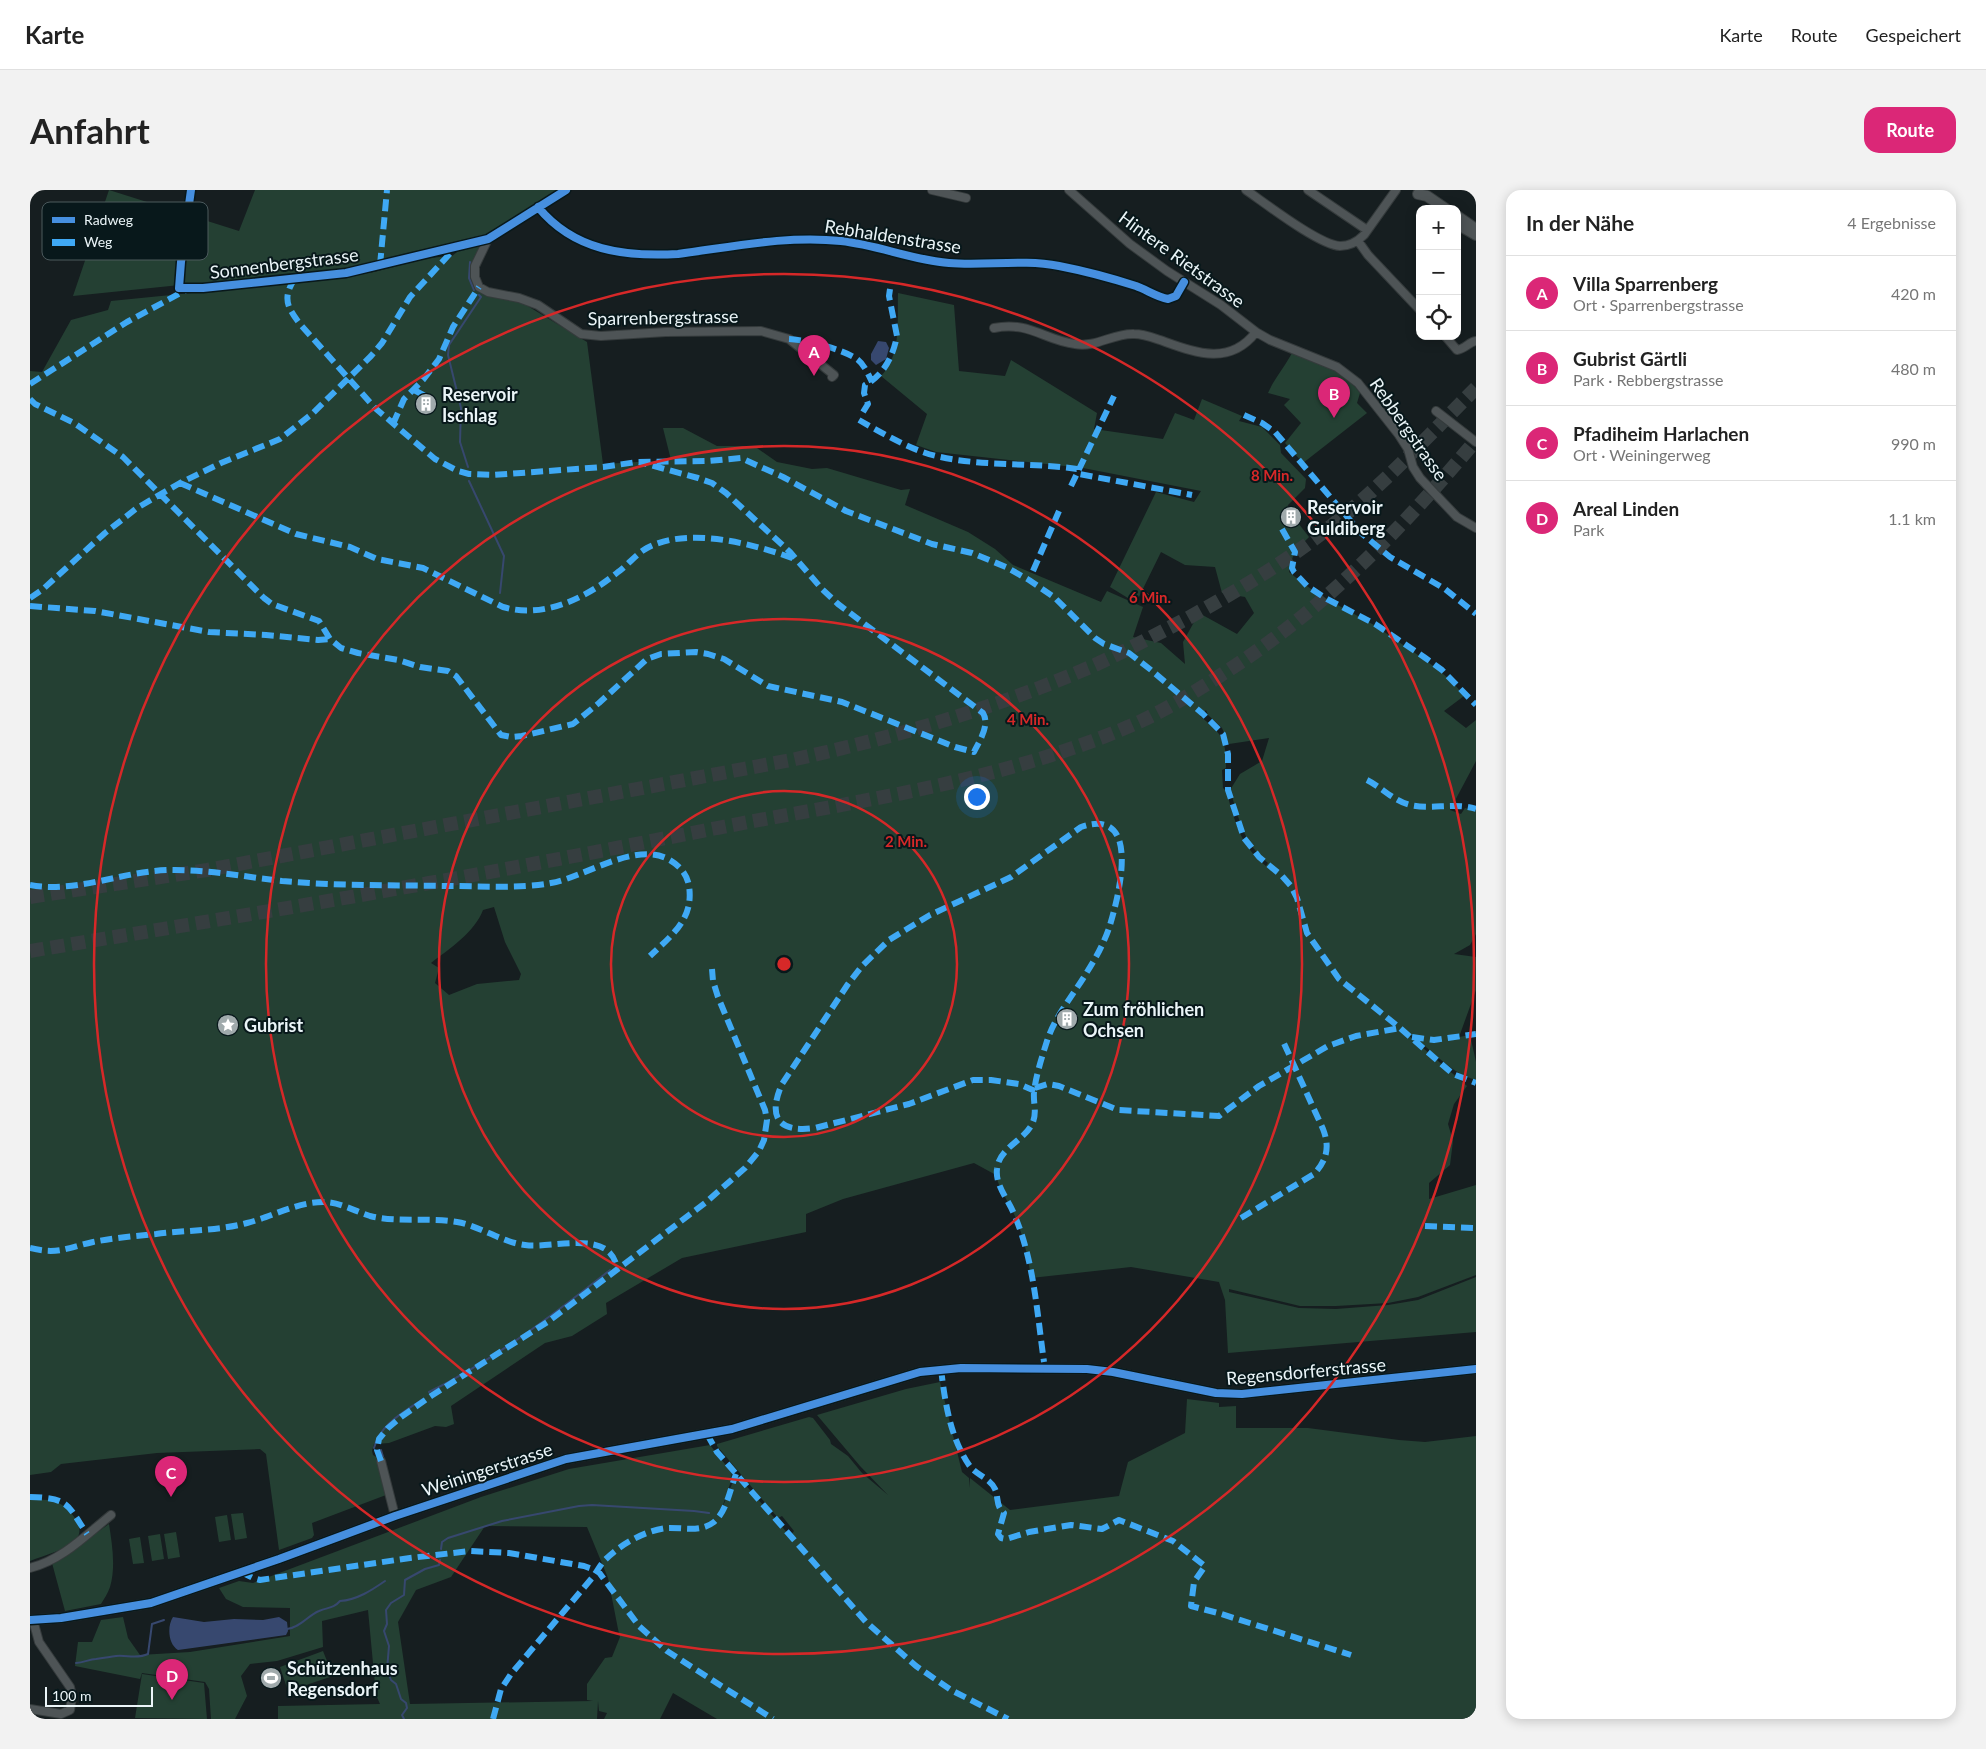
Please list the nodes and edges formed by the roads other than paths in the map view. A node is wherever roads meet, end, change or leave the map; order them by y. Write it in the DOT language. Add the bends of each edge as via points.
graph roads {
  1 [pos="566,190"];
  2 [pos="932,190"];
  3 [pos="1069,190"];
  4 [pos="1308,190"];
  5 [pos="1396,190"];
  6 [pos="1248,191"];
  7 [pos="1415,192"];
  8 [pos="966,198"];
  9 [pos="1428,205"];
  10 [pos="1440,205"];
  11 [pos="538,207"];
  12 [pos="1461,219"];
  13 [pos="1461,227"];
  14 [pos="1476,229"];
  15 [pos="1367,230"];
  16 [pos="1476,235"];
  17 [pos="488,239"];
  18 [pos="1358,241"];
  19 [pos="181,260"];
  20 [pos="1184,282"];
  21 [pos="1416,306"];
  22 [pos="994,328"];
  23 [pos="1256,332"];
  24 [pos="1448,340"];
  25 [pos="1476,341"];
  26 [pos="1283,345"];
  27 [pos="832,377"];
  28 [pos="1436,411"];
  29 [pos="1476,442"];
  30 [pos="1476,528"];
  31 [pos="961,1368"];
  32 [pos="1476,1369"];
  33 [pos="381,1461"];
  34 [pos="111,1515"];
  35 [pos="395,1516"];
  36 [pos="30,1568"];
  37 [pos="31,1620"];
  38 [pos="30,1709"];
  1 -- 11 [label="street"];
  2 -- 8 [label="street"];
  3 -- 20 [label="street, Hintere Rietstrasse" via="1130,244"];
  4 -- 15 [label="street"];
  5 -- 15 [label="street"];
  6 -- 18 [label="street" via="1328,244 1339,246"];
  7 -- 9 [label="main road"];
  7 -- 10 [label="main road"];
  11 -- 17 [label="street"];
  11 -- 20 [label="street, Rebhaldenstrasse" via="554,225 576,240 627,253 678,254 814,239 956,264 1051,264 1135,286 1168,299 1176,296"];
  12 -- 14 [label="main road"];
  13 -- 16 [label="main road"];
  15 -- 18 [label="street"];
  17 -- 19 [label="street, Sonnenbergstrasse" via="346,273 212,287 179,288"];
  17 -- 27 [label="street, Sparrenbergstrasse" via="475,266 479,287 538,305 581,334 762,331 789,339 834,375"];
  18 -- 21 [label="street"];
  20 -- 23 [label="street, Hintere Rietstrasse"];
  22 -- 23 [label="street" via="1020,326 1080,345 1136,334 1193,352 1212,354 1239,348 1248,343"];
  23 -- 26 [label="street, Hintere Rietstrasse"];
  24 -- 25 [label="street" via="1457,350"];
  26 -- 30 [label="street, Rebbergstrasse" via="1337,367 1358,383 1399,435 1420,478 1457,517"];
  28 -- 29 [label="street"];
  31 -- 32 [label="street, Regensdorferstrasse" via="1100,1370 1230,1394"];
  31 -- 35 [label="street, Weiningerstrasse" via="920,1372 732,1428 566,1459"];
  33 -- 35 [label="street"];
  34 -- 36 [label="street" via="60,1556"];
  35 -- 37 [label="street, Weiningerstrasse" via="151,1603"];
  37 -- 38 [label="street" via="39,1642 70,1687 72,1696 70,1710 61,1714"];
}
